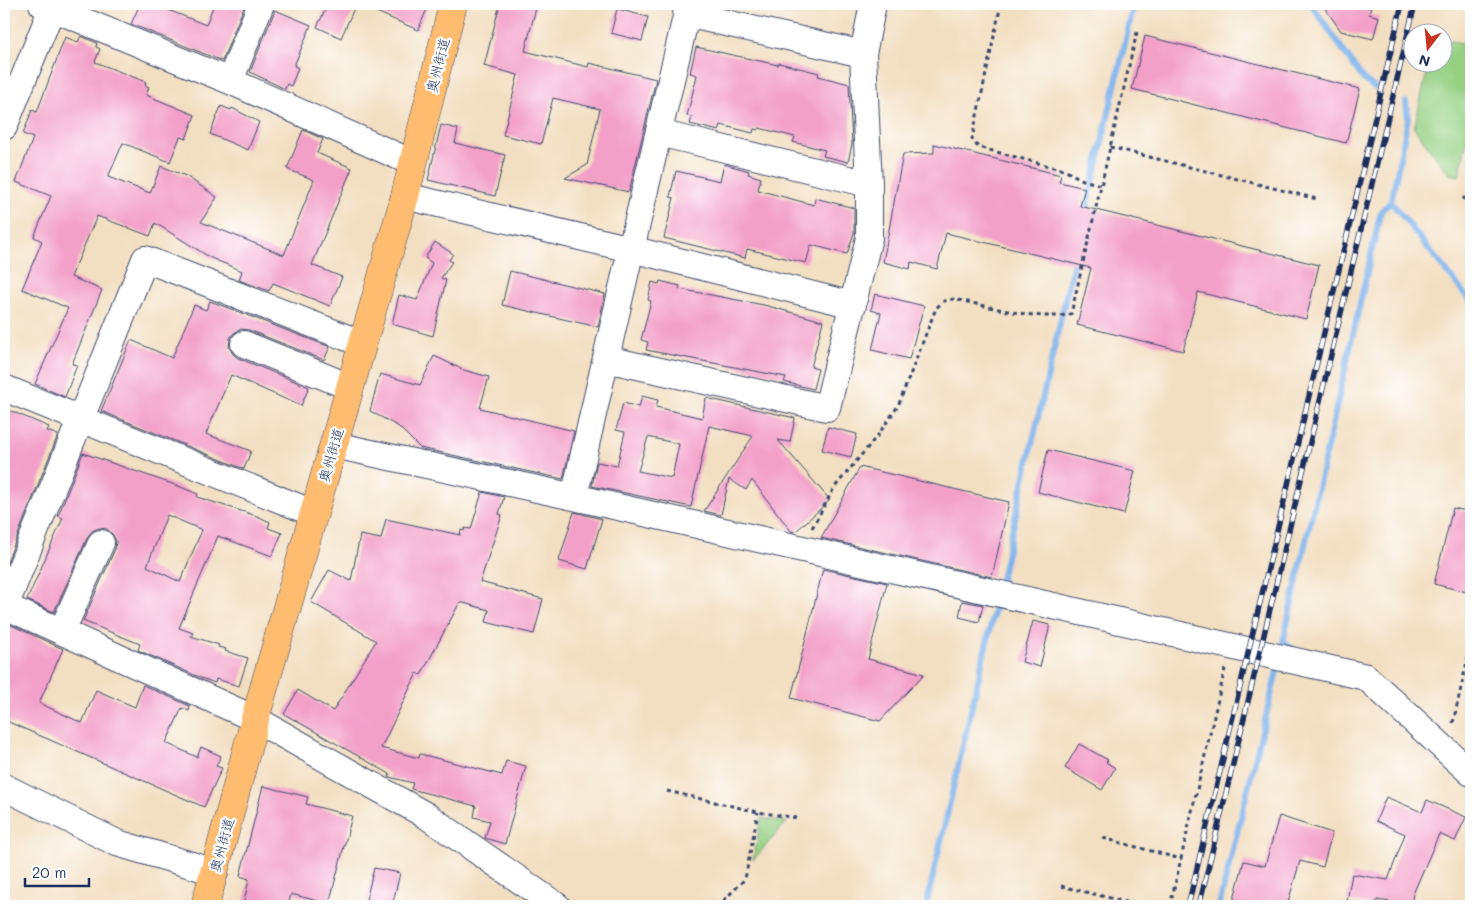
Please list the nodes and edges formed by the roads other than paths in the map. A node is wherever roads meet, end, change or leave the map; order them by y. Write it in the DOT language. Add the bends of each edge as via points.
graph roads {
  1 [pos="261,4"];
  2 [pos="453,4"];
  3 [pos="873,4"];
  4 [pos="47,6"];
  5 [pos="688,9"];
  6 [pos="863,54"];
  7 [pos="230,81"];
  8 [pos="4,127"];
  9 [pos="659,133"];
  10 [pos="413,163"];
  11 [pos="869,184"];
  12 [pos="405,196"];
  13 [pos="632,250"];
  14 [pos="853,305"];
  15 [pos="244,344"];
  16 [pos="363,344"];
  17 [pos="606,359"];
  18 [pos="350,387"];
  19 [pos="4,388"];
  20 [pos="82,420"];
  21 [pos="334,445"];
  22 [pos="574,497"];
  23 [pos="313,513"];
  24 [pos="101,543"];
  25 [pos="5,608"];
  26 [pos="62,631"];
  27 [pos="255,719"];
  28 [pos="1471,773"];
  29 [pos="4,787"];
  30 [pos="215,872"];
  31 [pos="205,906"];
  32 [pos="557,906"];
  1 -- 7 [label="street"];
  2 -- 10 [label="main road, 奥州街道"];
  3 -- 6 [label="street"];
  4 -- 7 [label="street"];
  4 -- 8 [label="street"];
  5 -- 6 [label="street"];
  5 -- 9 [label="street"];
  6 -- 11 [label="street"];
  7 -- 10 [label="street"];
  9 -- 11 [label="street"];
  9 -- 13 [label="street"];
  10 -- 12 [label="main road, 奥州街道"];
  11 -- 14 [label="street" via="868,238"];
  12 -- 13 [label="street"];
  12 -- 16 [label="main road, 奥州街道"];
  13 -- 14 [label="street"];
  13 -- 17 [label="street"];
  14 -- 17 [label="street" via="827,408"];
  15 -- 18 [label="street"];
  16 -- 18 [label="main road, 奥州街道"];
  16 -- 20 [label="street" via="145,259"];
  17 -- 22 [label="street"];
  18 -- 21 [label="main road, 奥州街道"];
  19 -- 20 [label="street"];
  20 -- 23 [label="street"];
  20 -- 25 [label="street"];
  21 -- 22 [label="street"];
  21 -- 23 [label="main road, 奥州街道"];
  22 -- 28 [label="street" via="1366,677"];
  23 -- 27 [label="main road, 奥州街道"];
  24 -- 26 [label="street"];
  25 -- 26 [label="street"];
  26 -- 27 [label="street"];
  27 -- 30 [label="main road, 奥州街道"];
  27 -- 32 [label="street" via="427,816"];
  29 -- 30 [label="street" via="117,843"];
  30 -- 31 [label="main road, 奥州街道"];
}
